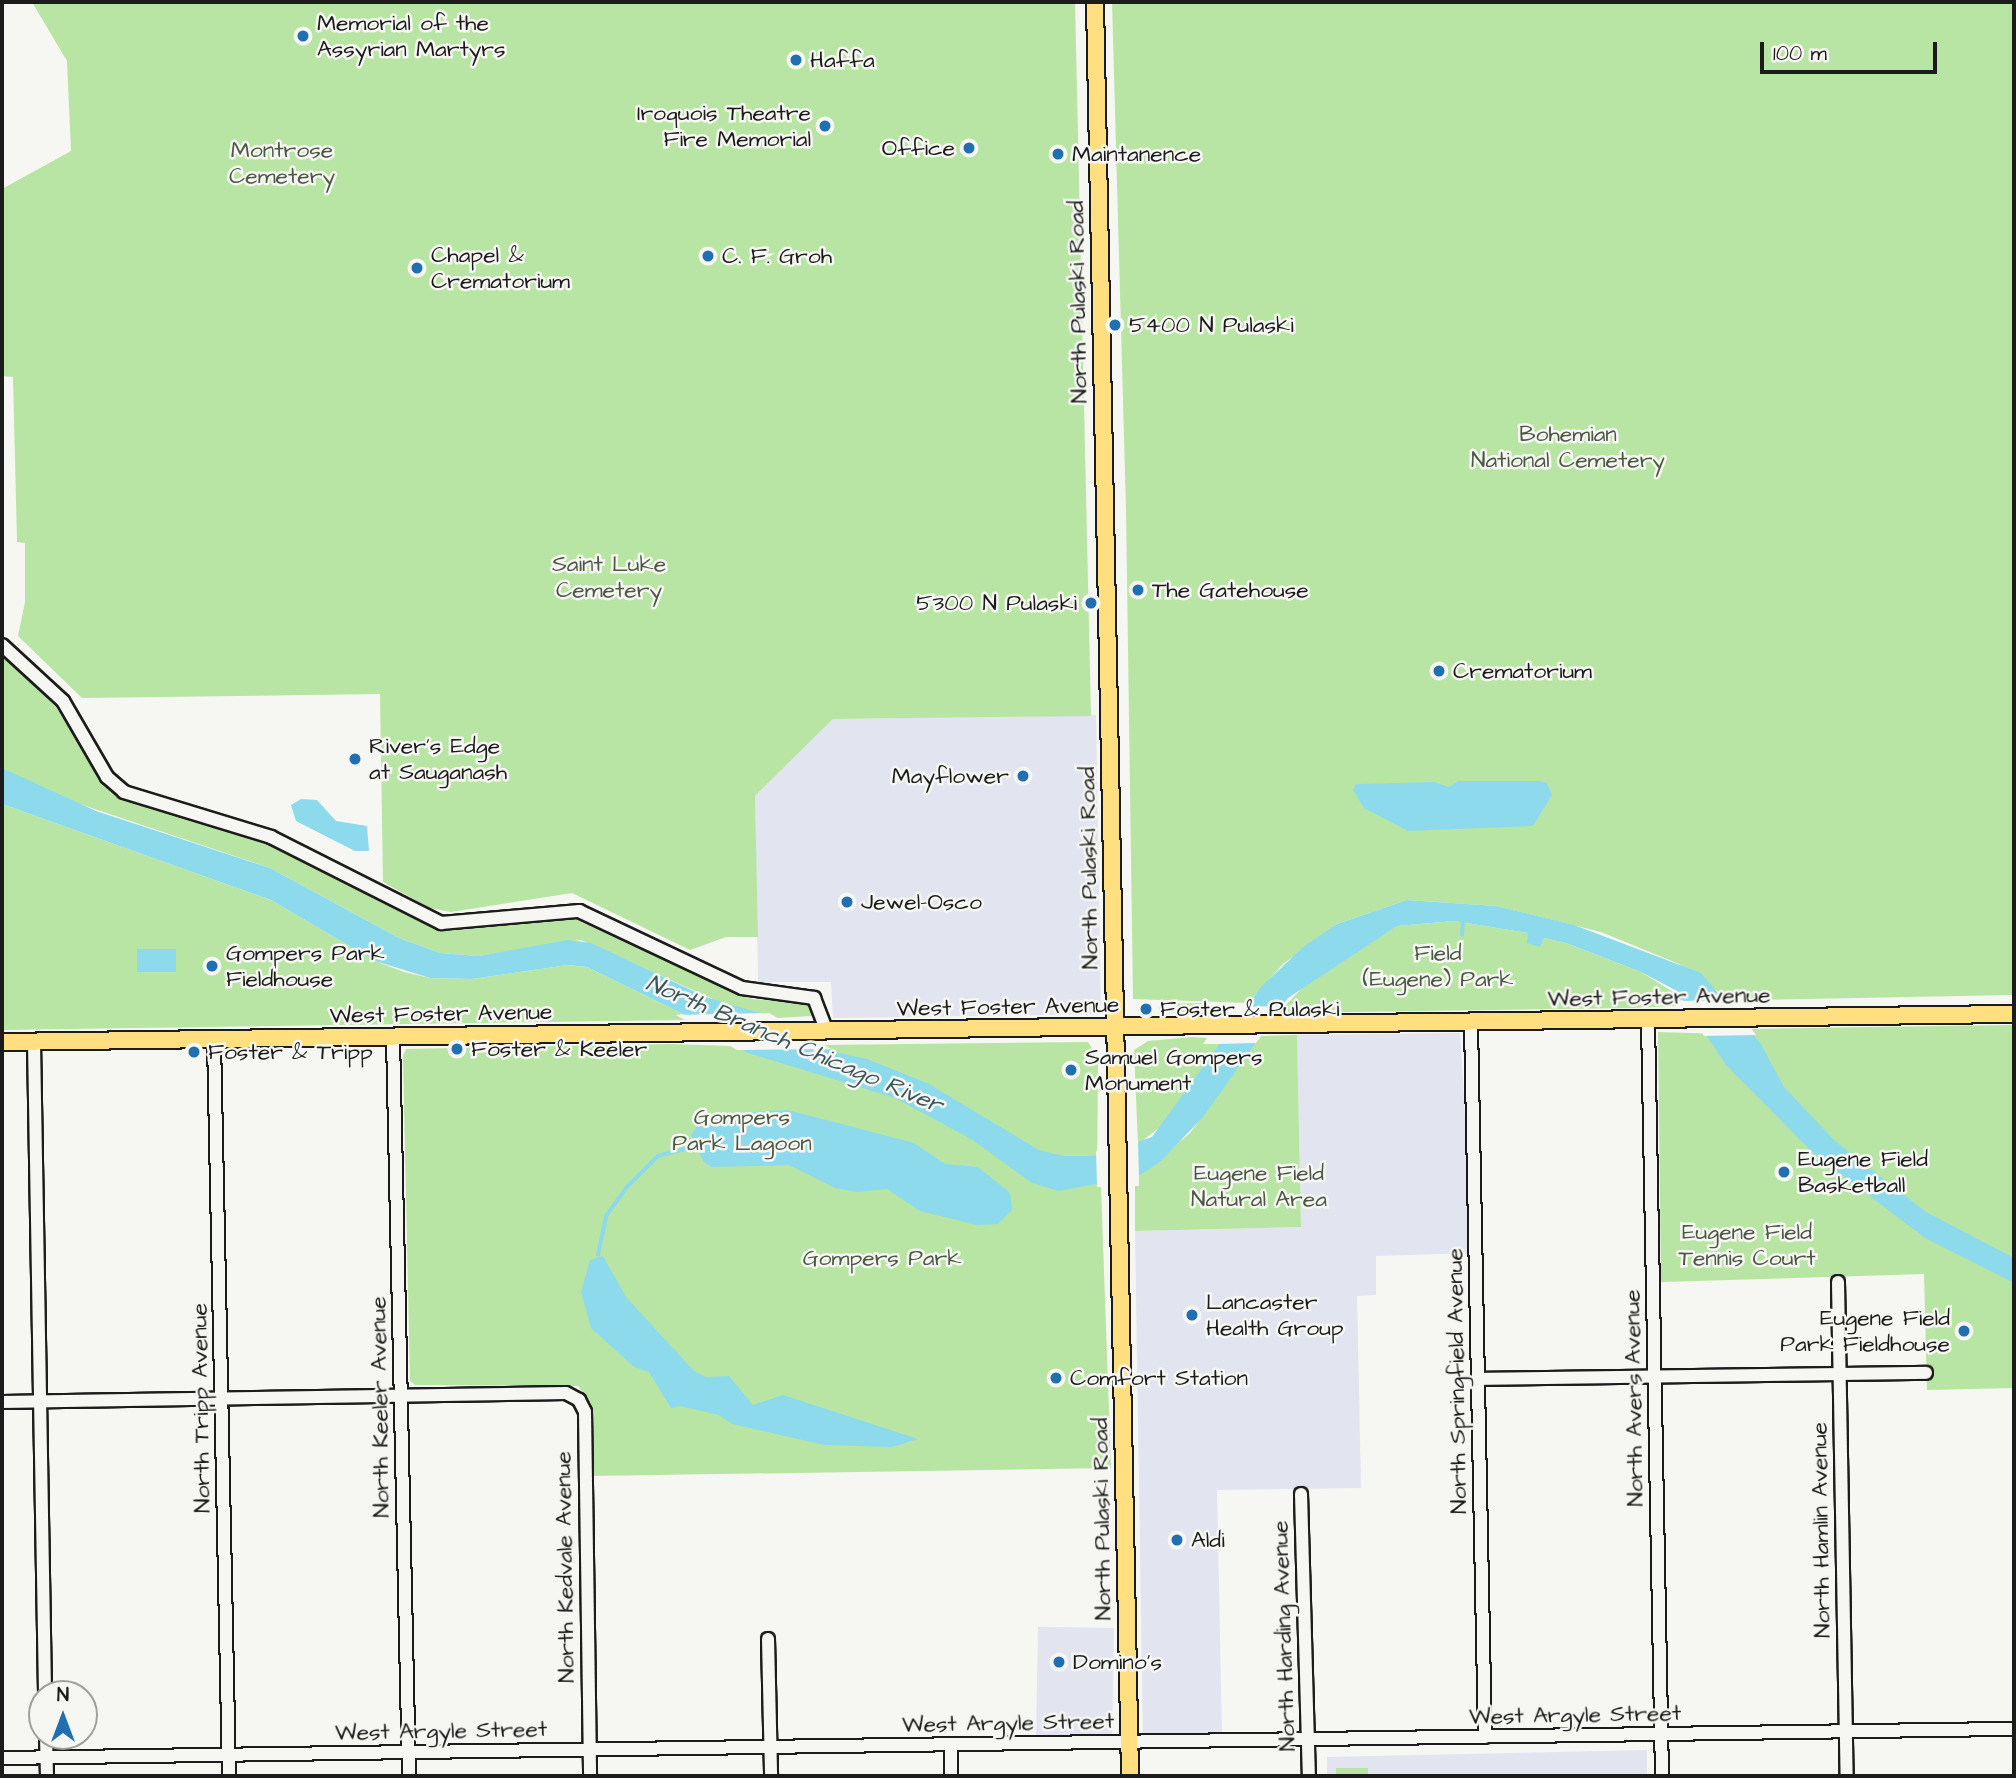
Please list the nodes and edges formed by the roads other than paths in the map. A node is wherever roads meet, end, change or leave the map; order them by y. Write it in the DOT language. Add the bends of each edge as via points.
graph roads {
  1 [pos="1095,2"];
  2 [pos="2,645"];
  3 [pos="2014,1014"];
  4 [pos="1648,1020"];
  5 [pos="1471,1024"];
  6 [pos="1115,1029"];
  7 [pos="827,1032"];
  8 [pos="393,1037"];
  9 [pos="214,1040"];
  10 [pos="2,1042"];
  11 [pos="34,1042"];
  12 [pos="1838,1282"];
  13 [pos="1839,1373"];
  14 [pos="1926,1373"];
  15 [pos="1655,1376"];
  16 [pos="1478,1379"];
  17 [pos="401,1395"];
  18 [pos="222,1398"];
  19 [pos="40,1401"];
  20 [pos="2,1402"];
  21 [pos="1301,1494"];
  22 [pos="768,1639"];
  23 [pos="45,1680"];
  24 [pos="2014,1729"];
  25 [pos="1846,1731"];
  26 [pos="1661,1734"];
  27 [pos="1485,1738"];
  28 [pos="1308,1739"];
  29 [pos="1129,1742"];
  30 [pos="951,1744"];
  31 [pos="770,1746"];
  32 [pos="46,1750"];
  33 [pos="589,1750"];
  34 [pos="408,1752"];
  35 [pos="228,1756"];
  36 [pos="2,1758"];
  37 [pos="46,1758"];
  38 [pos="47,1776"];
  39 [pos="229,1776"];
  40 [pos="409,1776"];
  41 [pos="590,1776"];
  42 [pos="771,1776"];
  43 [pos="951,1776"];
  44 [pos="1130,1776"];
  45 [pos="1309,1776"];
  46 [pos="1662,1776"];
  47 [pos="1847,1776"];
  1 -- 6 [label="main road, North Pulaski Road"];
  2 -- 7 [label="street" via="63,701 112,784 271,837 441,923 579,911 742,988 814,998"];
  3 -- 4 [label="main road, West Foster Avenue"];
  4 -- 5 [label="main road, West Foster Avenue"];
  4 -- 15 [label="street, North Avers Avenue"];
  5 -- 6 [label="main road, West Foster Avenue"];
  5 -- 16 [label="street, North Springfield Avenue"];
  6 -- 7 [label="main road, West Foster Avenue"];
  6 -- 29 [label="main road, North Pulaski Road"];
  7 -- 8 [label="main road, West Foster Avenue"];
  8 -- 9 [label="main road, West Foster Avenue"];
  8 -- 17 [label="street, North Keeler Avenue"];
  9 -- 11 [label="main road, West Foster Avenue"];
  9 -- 18 [label="street, North Tripp Avenue"];
  10 -- 11 [label="main road, West Foster Avenue"];
  11 -- 19 [label="street"];
  12 -- 13 [label="street, North Hamlin Avenue"];
  13 -- 14 [label="street"];
  13 -- 15 [label="street"];
  13 -- 25 [label="street, North Hamlin Avenue"];
  15 -- 16 [label="street"];
  15 -- 26 [label="street, North Avers Avenue"];
  16 -- 27 [label="street, North Springfield Avenue"];
  17 -- 18 [label="street"];
  17 -- 33 [label="street, North Kedvale Avenue" via="566,1392 579,1400 585,1412"];
  17 -- 34 [label="street, North Keeler Avenue"];
  18 -- 19 [label="street"];
  18 -- 35 [label="street, North Tripp Avenue"];
  19 -- 20 [label="street"];
  19 -- 23 [label="street"];
  21 -- 28 [label="street, North Harding Avenue"];
  22 -- 31 [label="street"];
  24 -- 25 [label="street, West Argyle Street"];
  25 -- 26 [label="street, West Argyle Street"];
  25 -- 47 [label="street, North Hamlin Avenue"];
  26 -- 27 [label="street, West Argyle Street"];
  26 -- 46 [label="street, North Avers Avenue"];
  27 -- 28 [label="street, West Argyle Street"];
  28 -- 29 [label="street, West Argyle Street"];
  28 -- 45 [label="street, North Harding Avenue"];
  29 -- 30 [label="street, West Argyle Street"];
  29 -- 44 [label="main road, North Pulaski Road"];
  30 -- 31 [label="street, West Argyle Street"];
  30 -- 43 [label="street"];
  31 -- 33 [label="street, West Argyle Street"];
  31 -- 42 [label="street"];
  32 -- 37 [label="street"];
  33 -- 34 [label="street, West Argyle Street"];
  33 -- 41 [label="street, North Kedvale Avenue"];
  34 -- 35 [label="street, West Argyle Street"];
  34 -- 40 [label="street, North Keeler Avenue"];
  35 -- 37 [label="street, West Argyle Street"];
  35 -- 39 [label="street, North Tripp Avenue"];
  36 -- 37 [label="street, West Argyle Street"];
  37 -- 38 [label="street"];
}
